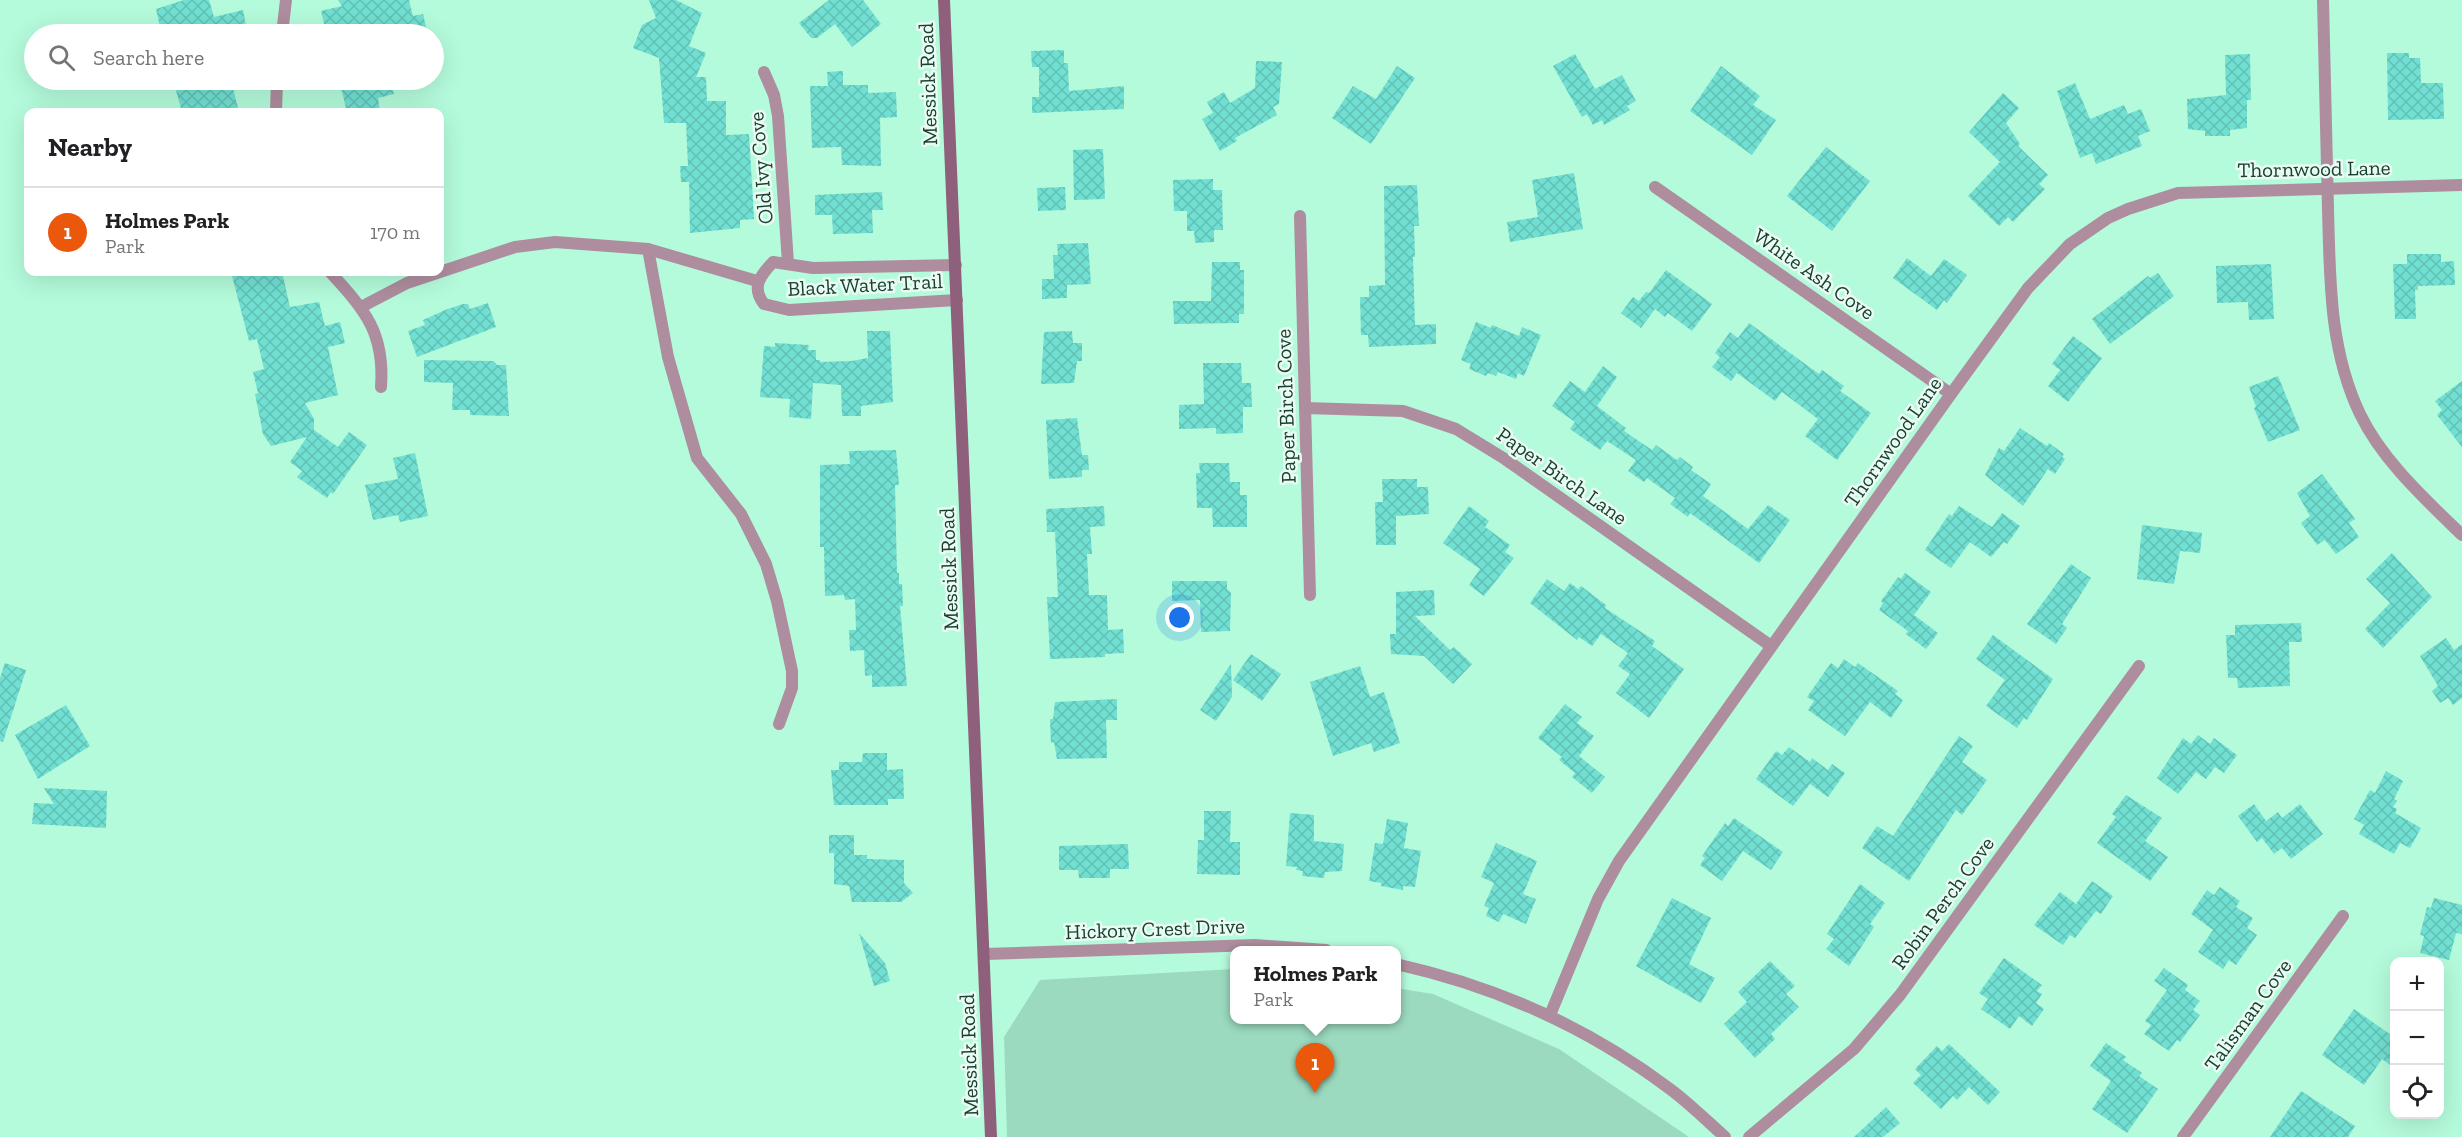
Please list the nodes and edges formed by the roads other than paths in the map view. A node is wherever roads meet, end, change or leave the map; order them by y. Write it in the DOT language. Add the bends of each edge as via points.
graph roads {
  1 [pos="286,0"];
  2 [pos="944,0"];
  3 [pos="2323,0"];
  4 [pos="283,24"];
  5 [pos="764,72"];
  6 [pos="277,90"];
  7 [pos="276,108"];
  8 [pos="2462,185"];
  9 [pos="1655,187"];
  10 [pos="2327,188"];
  11 [pos="1300,216"];
  12 [pos="648,249"];
  13 [pos="788,263"];
  14 [pos="956,265"];
  15 [pos="444,271"];
  16 [pos="334,276"];
  17 [pos="428,276"];
  18 [pos="757,281"];
  19 [pos="957,300"];
  20 [pos="363,306"];
  21 [pos="381,387"];
  22 [pos="1951,394"];
  23 [pos="1305,408"];
  24 [pos="2462,535"];
  25 [pos="1310,595"];
  26 [pos="1771,646"];
  27 [pos="2139,666"];
  28 [pos="779,724"];
  29 [pos="2343,916"];
  30 [pos="1264,946"];
  31 [pos="985,954"];
  32 [pos="1401,965"];
  33 [pos="1550,1015"];
  34 [pos="991,1137"];
  35 [pos="1725,1137"];
  36 [pos="1749,1137"];
  37 [pos="2183,1137"];
  1 -- 4 [label="street"];
  2 -- 14 [label="street, Messick Road"];
  3 -- 10 [label="street"];
  5 -- 13 [label="street, Old Ivy Cove" via="778,116"];
  6 -- 7 [label="street"];
  8 -- 10 [label="street, Thornwood Lane"];
  9 -- 22 [label="street, White Ash Cove"];
  10 -- 22 [label="street, Thornwood Lane" via="2178,193 2151,199 2108,218 2049,264"];
  10 -- 24 [label="street" via="2332,319 2348,385 2360,415 2379,444"];
  11 -- 23 [label="street, Paper Birch Cove"];
  12 -- 15 [label="street, Black Water Trail" via="555,242 515,247"];
  12 -- 18 [label="street, Black Water Trail"];
  12 -- 28 [label="street" via="668,357 697,458 741,514 766,564 777,602 792,671 792,688"];
  13 -- 14 [label="street, Black Water Trail" via="813,268"];
  13 -- 18 [label="street, Black Water Trail" via="773,262"];
  14 -- 19 [label="street, Messick Road"];
  16 -- 20 [label="street"];
  17 -- 20 [label="street, Black Water Trail"];
  18 -- 19 [label="street, Black Water Trail" via="756,294 764,304 789,310"];
  19 -- 31 [label="street, Messick Road"];
  20 -- 21 [label="street" via="383,360"];
  22 -- 26 [label="street, Thornwood Lane"];
  23 -- 25 [label="street, Paper Birch Cove"];
  23 -- 26 [label="street, Paper Birch Lane" via="1403,411 1456,429 1505,459"];
  26 -- 33 [label="street, Thornwood Lane" via="1619,861 1598,898"];
  27 -- 36 [label="street, Robin Perch Cove" via="1894,1002 1854,1048"];
  29 -- 37 [label="street, Talisman Cove"];
  30 -- 31 [label="street, Hickory Crest Drive"];
  31 -- 34 [label="street, Messick Road"];
  32 -- 33 [label="street" via="1470,984"];
  33 -- 35 [label="street" via="1609,1047 1671,1089"];
}
